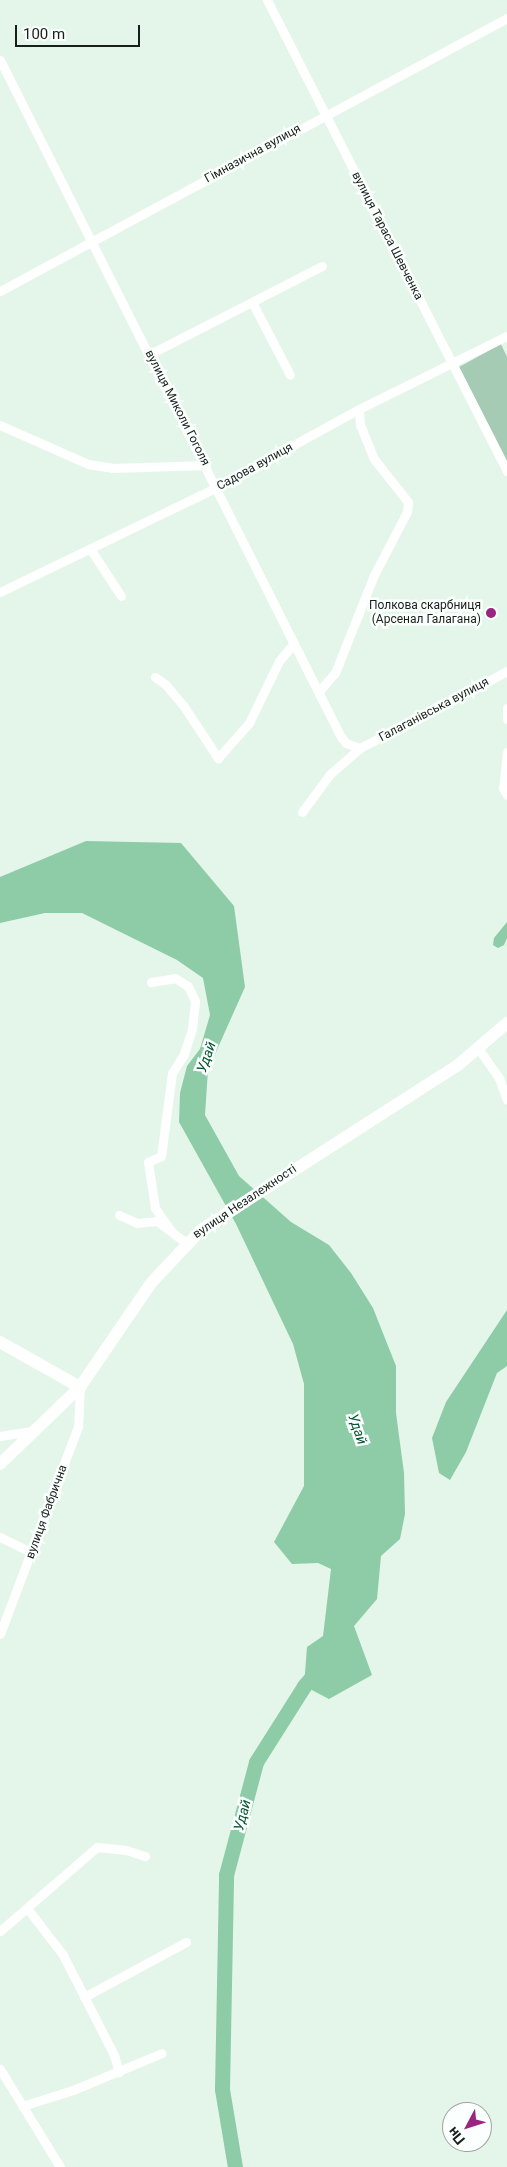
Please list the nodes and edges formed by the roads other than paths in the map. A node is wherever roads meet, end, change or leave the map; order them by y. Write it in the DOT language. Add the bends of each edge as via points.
graph roads {
  1 [pos="267,0"];
  2 [pos="507,18"];
  3 [pos="0,60"];
  4 [pos="324,114"];
  5 [pos="94,243"];
  6 [pos="322,266"];
  7 [pos="0,291"];
  8 [pos="252,302"];
  9 [pos="506,338"];
  10 [pos="150,354"];
  11 [pos="452,363"];
  12 [pos="290,375"];
  13 [pos="359,409"];
  14 [pos="0,425"];
  15 [pos="206,465"];
  16 [pos="507,471"];
  17 [pos="218,487"];
  18 [pos="91,550"];
  19 [pos="0,592"];
  20 [pos="121,596"];
  21 [pos="294,644"];
  22 [pos="507,671"];
  23 [pos="155,677"];
  24 [pos="320,690"];
  25 [pos="507,708"];
  26 [pos="507,719"];
  27 [pos="360,748"];
  28 [pos="507,752"];
  29 [pos="507,795"];
  30 [pos="302,812"];
  31 [pos="151,982"];
  32 [pos="507,1023"];
  33 [pos="478,1048"];
  34 [pos="507,1100"];
  35 [pos="119,1215"];
  36 [pos="172,1231"];
  37 [pos="186,1243"];
  38 [pos="0,1342"];
  39 [pos="80,1387"];
  40 [pos="32,1431"];
  41 [pos="0,1436"];
  42 [pos="0,1464"];
  43 [pos="0,1537"];
  44 [pos="33,1553"];
  45 [pos="0,1634"];
  46 [pos="145,1856"];
  47 [pos="27,1908"];
  48 [pos="0,1931"];
  49 [pos="186,1942"];
  50 [pos="84,1997"];
  51 [pos="162,2054"];
  52 [pos="0,2069"];
  53 [pos="119,2072"];
  54 [pos="22,2106"];
  55 [pos="60,2167"];
  1 -- 4 [label="street, вулиця Тараса Шевченка"];
  2 -- 4 [label="street, Гімназична вулиця"];
  3 -- 5 [label="street, вулиця Миколи Гоголя"];
  4 -- 5 [label="street, Гімназична вулиця"];
  4 -- 11 [label="street, вулиця Тараса Шевченка"];
  5 -- 7 [label="street, Гімназична вулиця"];
  5 -- 10 [label="street, вулиця Миколи Гоголя"];
  6 -- 8 [label="street"];
  8 -- 10 [label="street"];
  8 -- 12 [label="street"];
  9 -- 11 [label="street, Садова вулиця"];
  10 -- 15 [label="street, вулиця Миколи Гоголя"];
  11 -- 13 [label="street, Садова вулиця"];
  11 -- 16 [label="street, вулиця Тараса Шевченка"];
  13 -- 17 [label="street, Садова вулиця"];
  13 -- 24 [label="street" via="360,425 374,459 408,502 407,512 362,600 335,673"];
  14 -- 15 [label="street" via="88,464 112,468"];
  15 -- 17 [label="street, вулиця Миколи Гоголя"];
  17 -- 18 [label="street, Садова вулиця"];
  17 -- 21 [label="street, вулиця Миколи Гоголя"];
  18 -- 19 [label="street, Садова вулиця"];
  18 -- 20 [label="street"];
  21 -- 23 [label="street" via="279,661 249,723 218,758 183,705"];
  21 -- 24 [label="street, вулиця Миколи Гоголя"];
  22 -- 27 [label="street, Галаганівська вулиця"];
  24 -- 27 [label="street, вулиця Миколи Гоголя" via="341,737 346,743"];
  25 -- 26 [label="street"];
  27 -- 30 [label="street, Галаганівська вулиця" via="330,774"];
  28 -- 29 [label="street" via="503,788"];
  31 -- 36 [label="street" via="175,978 188,986 195,1001 192,1029 184,1054 172,1073 161,1156 148,1162 154,1208"];
  32 -- 33 [label="main road, вулиця Незалежності"];
  33 -- 34 [label="street" via="499,1078"];
  33 -- 37 [label="main road, вулиця Незалежності" via="458,1065 275,1180"];
  35 -- 36 [label="street" via="136,1223 157,1221"];
  36 -- 37 [label="street"];
  37 -- 39 [label="main road, вулиця Незалежності" via="152,1282"];
  38 -- 39 [label="main road"];
  39 -- 40 [label="main road, вулиця Незалежності"];
  39 -- 44 [label="street, вулиця Фабрична" via="78,1427"];
  40 -- 41 [label="street"];
  40 -- 42 [label="main road, вулиця Незалежності"];
  43 -- 44 [label="street"];
  44 -- 45 [label="street, вулиця Фабрична"];
  46 -- 47 [label="street" via="96,1846"];
  47 -- 48 [label="street"];
  47 -- 50 [label="street" via="63,1955"];
  49 -- 50 [label="street"];
  50 -- 53 [label="street" via="114,2055"];
  51 -- 53 [label="street"];
  52 -- 54 [label="street"];
  53 -- 54 [label="street"];
  54 -- 55 [label="street"];
}
